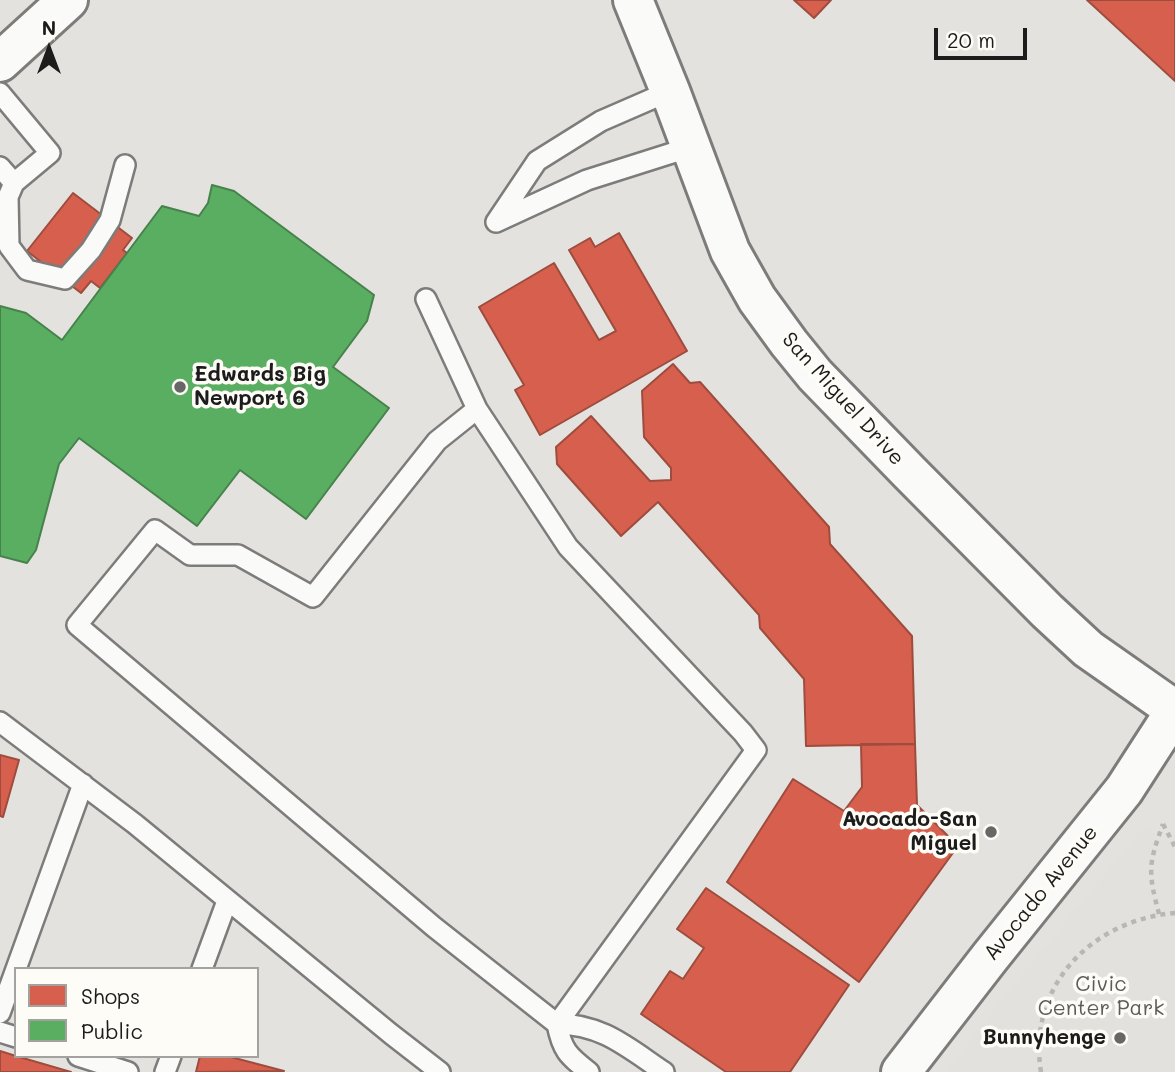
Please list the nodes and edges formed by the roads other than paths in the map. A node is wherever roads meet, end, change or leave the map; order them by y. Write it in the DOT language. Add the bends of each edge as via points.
graph roads {
  1 [pos="68,0"];
  2 [pos="633,0"];
  3 [pos="0,62"];
  4 [pos="670,91"];
  5 [pos="0,93"];
  6 [pos="691,146"];
  7 [pos="125,165"];
  8 [pos="0,167"];
  9 [pos="14,183"];
  10 [pos="426,299"];
  11 [pos="477,410"];
  12 [pos="1175,710"];
  13 [pos="0,722"];
  14 [pos="83,784"];
  15 [pos="227,901"];
  16 [pos="17,967"];
  17 [pos="203,967"];
  18 [pos="14,974"];
  19 [pos="0,1013"];
  20 [pos="557,1024"];
  21 [pos="84,1058"];
  22 [pos="128,1072"];
  23 [pos="440,1072"];
  24 [pos="589,1072"];
  25 [pos="664,1072"];
  26 [pos="901,1072"];
  1 -- 3 [label="main road"];
  2 -- 4 [label="main road, San Miguel Drive"];
  4 -- 6 [label="main road, San Miguel Drive"];
  4 -- 6 [label="lane" via="601,121 537,162 496,222 587,180"];
  5 -- 9 [label="lane" via="50,153"];
  6 -- 12 [label="main road, San Miguel Drive" via="730,251 757,299 815,375 1047,611 1088,649"];
  7 -- 9 [label="lane" via="110,220 65,279 27,271 9,246 8,197"];
  8 -- 9 [label="lane"];
  10 -- 11 [label="lane"];
  11 -- 20 [label="lane" via="568,547 756,750"];
  11 -- 20 [label="lane" via="437,441 313,597 237,555 190,555 155,530 77,625 434,927"];
  12 -- 26 [label="main road, Avocado Avenue" via="1124,790"];
  13 -- 14 [label="lane"];
  14 -- 15 [label="lane"];
  14 -- 16 [label="lane"];
  15 -- 17 [label="lane"];
  15 -- 23 [label="lane"];
  18 -- 19 [label="lane"];
  20 -- 24 [label="lane" via="561,1044"];
  20 -- 25 [label="lane" via="594,1028"];
  21 -- 22 [label="lane"];
}
